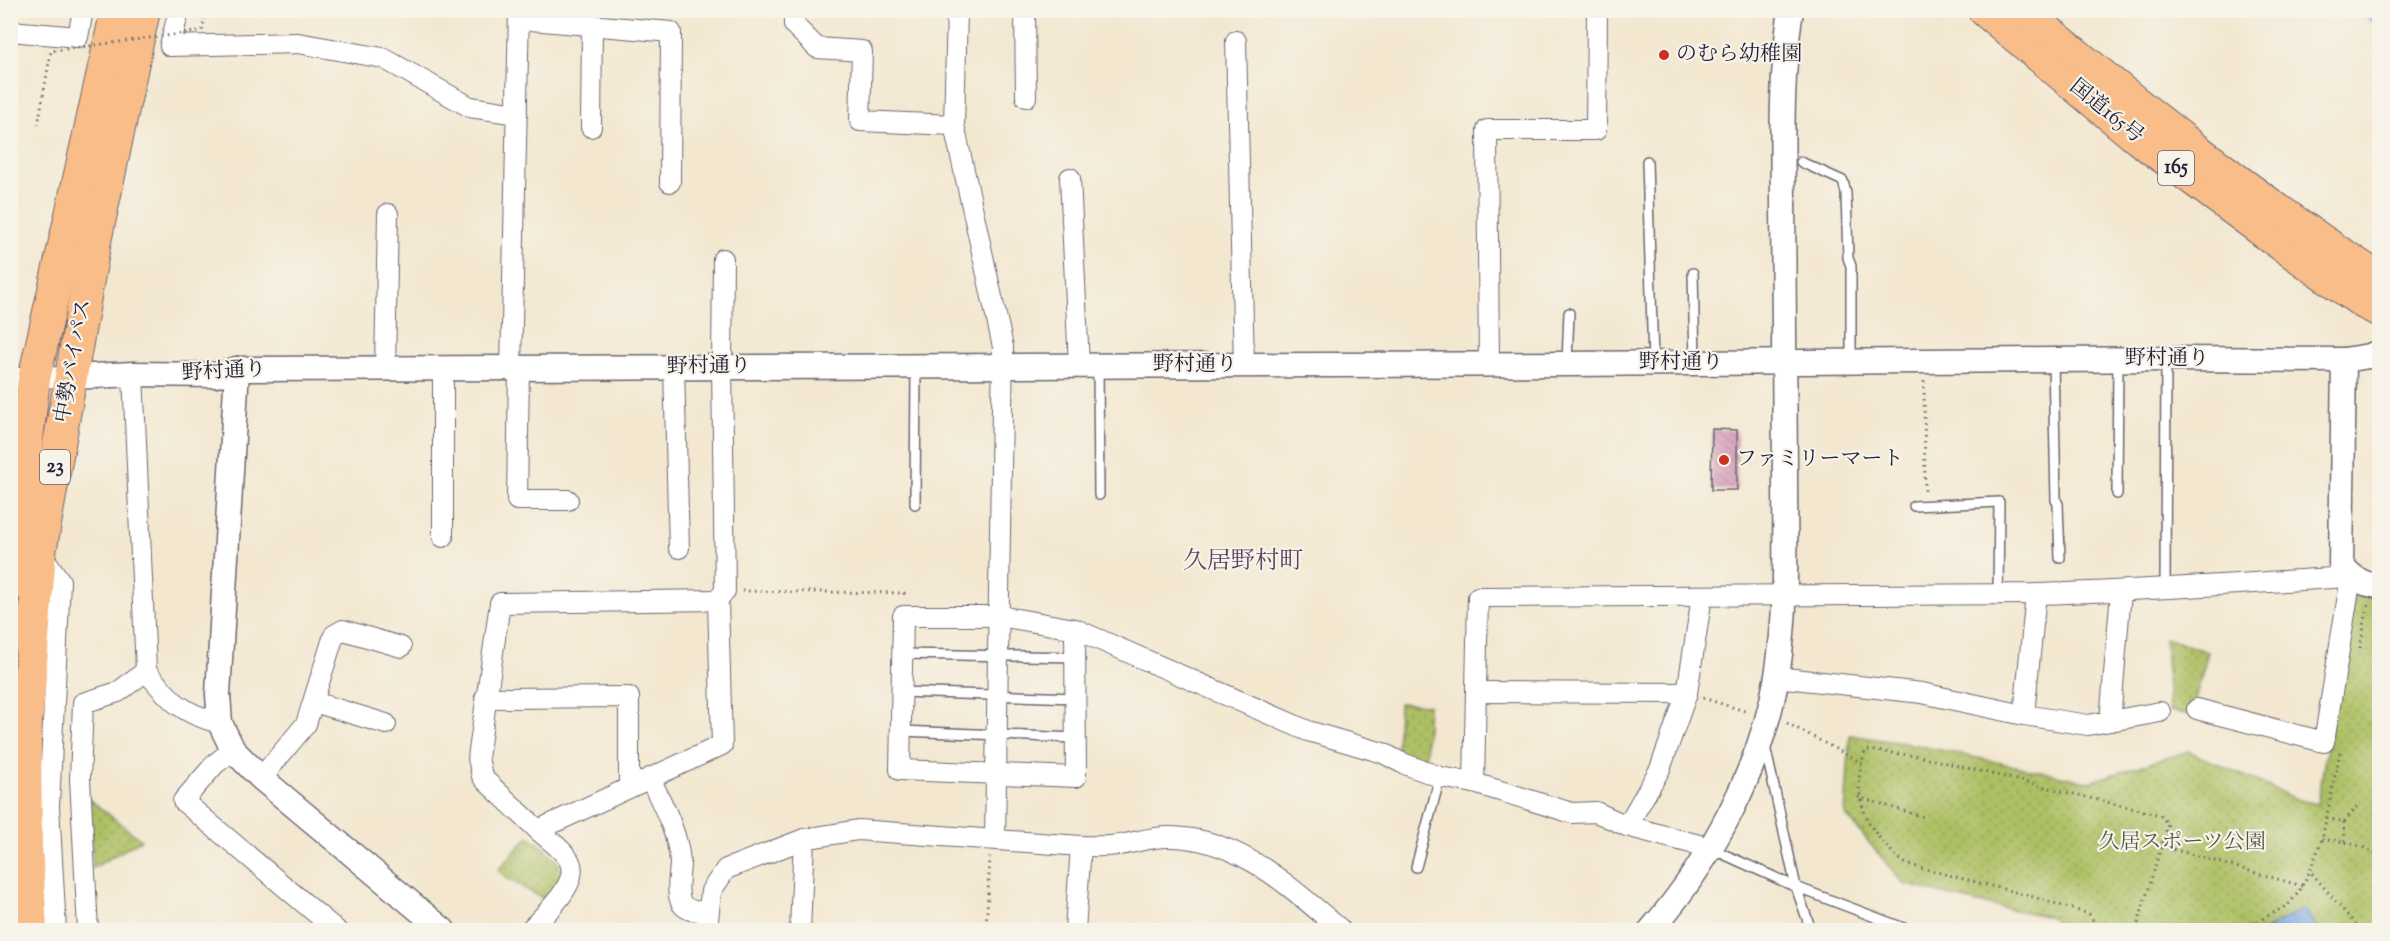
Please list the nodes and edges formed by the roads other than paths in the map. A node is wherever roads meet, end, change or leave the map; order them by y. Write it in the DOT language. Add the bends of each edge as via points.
graph roads {
  1 [pos="83,10"];
  2 [pos="117,10"];
  3 [pos="144,10"];
  4 [pos="178,10"];
  5 [pos="794,10"];
  6 [pos="957,10"];
  7 [pos="1025,10"];
  8 [pos="1597,10"];
  9 [pos="1791,10"];
  10 [pos="1984,10"];
  11 [pos="2023,10"];
  12 [pos="519,15"];
  13 [pos="592,25"];
  14 [pos="10,31"];
  15 [pos="1236,41"];
  16 [pos="1026,96"];
  17 [pos="517,114"];
  18 [pos="954,125"];
  19 [pos="591,127"];
  20 [pos="1647,161"];
  21 [pos="1801,162"];
  22 [pos="1070,178"];
  23 [pos="670,182"];
  24 [pos="388,214"];
  25 [pos="723,259"];
  26 [pos="1693,273"];
  27 [pos="2379,279"];
  28 [pos="2379,311"];
  29 [pos="1569,313"];
  30 [pos="2379,351"];
  31 [pos="2118,359"];
  32 [pos="2166,359"];
  33 [pos="2053,360"];
  34 [pos="2344,360"];
  35 [pos="1851,362"];
  36 [pos="1695,363"];
  37 [pos="1785,363"];
  38 [pos="1489,364"];
  39 [pos="1567,364"];
  40 [pos="1653,364"];
  41 [pos="1003,365"];
  42 [pos="1244,365"];
  43 [pos="1088,366"];
  44 [pos="722,367"];
  45 [pos="916,367"];
  46 [pos="674,368"];
  47 [pos="237,369"];
  48 [pos="385,369"];
  49 [pos="443,369"];
  50 [pos="515,369"];
  51 [pos="133,374"];
  52 [pos="72,376"];
  53 [pos="22,378"];
  54 [pos="2118,494"];
  55 [pos="1099,495"];
  56 [pos="568,500"];
  57 [pos="915,504"];
  58 [pos="1914,506"];
  59 [pos="444,537"];
  60 [pos="679,548"];
  61 [pos="40,552"];
  62 [pos="2060,558"];
  63 [pos="2351,577"];
  64 [pos="10,586"];
  65 [pos="2379,586"];
  66 [pos="2165,587"];
  67 [pos="2121,592"];
  68 [pos="1998,594"];
  69 [pos="2036,594"];
  70 [pos="721,595"];
  71 [pos="1786,595"];
  72 [pos="1702,596"];
  73 [pos="999,606"];
  74 [pos="1075,629"];
  75 [pos="401,647"];
  76 [pos="903,654"];
  77 [pos="998,656"];
  78 [pos="1075,657"];
  79 [pos="146,671"];
  80 [pos="1776,677"];
  81 [pos="902,692"];
  82 [pos="1476,692"];
  83 [pos="1687,693"];
  84 [pos="997,695"];
  85 [pos="485,698"];
  86 [pos="1076,698"];
  87 [pos="314,702"];
  88 [pos="2198,709"];
  89 [pos="2160,712"];
  90 [pos="2025,715"];
  91 [pos="1760,719"];
  92 [pos="2110,721"];
  93 [pos="220,723"];
  94 [pos="386,724"];
  95 [pos="901,731"];
  96 [pos="996,734"];
  97 [pos="1076,738"];
  98 [pos="233,750"];
  99 [pos="995,774"];
  100 [pos="1440,777"];
  101 [pos="261,778"];
  102 [pos="650,778"];
  103 [pos="1474,783"];
  104 [pos="630,788"];
  105 [pos="1627,826"];
  106 [pos="538,830"];
  107 [pos="804,839"];
  108 [pos="990,839"];
  109 [pos="1081,846"];
  110 [pos="1710,848"];
  111 [pos="1416,867"];
  112 [pos="1796,887"];
  113 [pos="707,921"];
  114 [pos="539,927"];
  115 [pos="1656,928"];
  116 [pos="31,930"];
  117 [pos="56,930"];
  118 [pos="88,930"];
  119 [pos="336,930"];
  120 [pos="443,930"];
  121 [pos="800,930"];
  122 [pos="1075,930"];
  123 [pos="1341,930"];
  124 [pos="1811,930"];
  125 [pos="1909,930"];
  1 -- 14 [label="street" via="78,37"];
  2 -- 53 [label="highway, 中勢バイパス / 23"];
  3 -- 52 [label="highway, 中勢バイパス / 23" via="94,246"];
  4 -- 17 [label="street" via="170,46 298,43 383,58 470,107"];
  5 -- 18 [label="street" via="794,25 817,48 862,51 860,121"];
  6 -- 18 [label="street"];
  7 -- 16 [label="street"];
  8 -- 38 [label="street" via="1596,130 1487,130"];
  9 -- 37 [label="street" via="1783,168"];
  10 -- 28 [label="highway, 国道165号 / 165" via="2137,138"];
  11 -- 27 [label="highway, 国道165号 / 165" via="2208,160"];
  12 -- 13 [label="street"];
  12 -- 17 [label="street"];
  13 -- 19 [label="street"];
  13 -- 23 [label="street" via="671,32"];
  15 -- 42 [label="street"];
  17 -- 50 [label="street"];
  18 -- 41 [label="street" via="1003,347"];
  20 -- 40 [label="lane"];
  21 -- 35 [label="lane" via="1843,181 1846,193"];
  22 -- 43 [label="street"];
  24 -- 48 [label="street"];
  25 -- 44 [label="street"];
  26 -- 36 [label="lane"];
  29 -- 39 [label="lane"];
  30 -- 34 [label="street, 野村通り"];
  31 -- 32 [label="street, 野村通り"];
  31 -- 33 [label="street, 野村通り"];
  31 -- 54 [label="lane"];
  32 -- 34 [label="street, 野村通り"];
  32 -- 66 [label="lane"];
  33 -- 35 [label="street, 野村通り"];
  33 -- 62 [label="lane"];
  34 -- 63 [label="street" via="2341,564"];
  35 -- 37 [label="street, 野村通り"];
  36 -- 37 [label="street, 野村通り"];
  36 -- 40 [label="street, 野村通り"];
  37 -- 71 [label="street"];
  38 -- 39 [label="street, 野村通り"];
  38 -- 42 [label="street, 野村通り"];
  39 -- 40 [label="street, 野村通り"];
  41 -- 43 [label="street, 野村通り"];
  41 -- 45 [label="street, 野村通り"];
  41 -- 73 [label="street"];
  42 -- 43 [label="street, 野村通り"];
  43 -- 55 [label="lane"];
  44 -- 45 [label="street, 野村通り"];
  44 -- 46 [label="street, 野村通り"];
  44 -- 70 [label="street"];
  45 -- 57 [label="lane"];
  46 -- 50 [label="street, 野村通り"];
  46 -- 60 [label="street"];
  47 -- 48 [label="street, 野村通り"];
  47 -- 51 [label="street, 野村通り" via="216,375"];
  47 -- 93 [label="street" via="218,694"];
  48 -- 49 [label="street, 野村通り"];
  49 -- 50 [label="street, 野村通り"];
  49 -- 59 [label="street"];
  50 -- 56 [label="street" via="517,500"];
  51 -- 52 [label="street, 野村通り"];
  51 -- 79 [label="street"];
  52 -- 53 [label="street, 野村通り"];
  52 -- 61 [label="highway, 中勢バイパス / 23"];
  53 -- 64 [label="highway, 中勢バイパス / 23"];
  58 -- 68 [label="lane" via="1999,502"];
  61 -- 116 [label="highway, 中勢バイパス / 23" via="25,737"];
  61 -- 117 [label="street" via="60,581 50,806"];
  63 -- 65 [label="street"];
  63 -- 66 [label="street"];
  63 -- 88 [label="street" via="2324,742"];
  66 -- 67 [label="street"];
  67 -- 69 [label="street"];
  67 -- 92 [label="street"];
  68 -- 69 [label="street"];
  68 -- 71 [label="street"];
  69 -- 90 [label="street"];
  70 -- 85 [label="street" via="500,603"];
  70 -- 102 [label="street" via="722,745"];
  71 -- 72 [label="street"];
  71 -- 80 [label="street"];
  72 -- 82 [label="street" via="1478,597"];
  72 -- 83 [label="street"];
  73 -- 74 [label="street" via="1030,620"];
  73 -- 76 [label="street" via="903,615"];
  73 -- 77 [label="street"];
  74 -- 78 [label="street"];
  74 -- 100 [label="street" via="1308,731 1383,753"];
  75 -- 87 [label="street" via="343,630 334,635"];
  76 -- 77 [label="lane"];
  76 -- 81 [label="street"];
  77 -- 78 [label="lane"];
  77 -- 84 [label="street"];
  78 -- 86 [label="street"];
  79 -- 93 [label="street" via="177,706"];
  79 -- 118 [label="street" via="118,692 83,703 80,778"];
  80 -- 90 [label="street" via="1922,693"];
  80 -- 91 [label="street"];
  81 -- 84 [label="lane"];
  81 -- 95 [label="street"];
  82 -- 83 [label="street"];
  82 -- 103 [label="street"];
  83 -- 105 [label="street" via="1660,769"];
  84 -- 86 [label="lane"];
  84 -- 96 [label="street"];
  85 -- 104 [label="street" via="629,697"];
  85 -- 106 [label="street" via="478,758 482,776"];
  86 -- 97 [label="street"];
  87 -- 94 [label="street"];
  87 -- 101 [label="street" via="306,724"];
  89 -- 92 [label="street"];
  90 -- 92 [label="street" via="2088,725"];
  91 -- 110 [label="street" via="1749,771"];
  91 -- 112 [label="lane"];
  93 -- 98 [label="street"];
  95 -- 96 [label="lane"];
  95 -- 99 [label="street" via="900,770"];
  96 -- 97 [label="lane"];
  96 -- 99 [label="street"];
  97 -- 99 [label="street" via="1076,777"];
  98 -- 101 [label="street"];
  98 -- 119 [label="street" via="215,764 183,801"];
  99 -- 108 [label="street"];
  100 -- 103 [label="street"];
  100 -- 111 [label="lane"];
  101 -- 120 [label="street"];
  102 -- 104 [label="street"];
  102 -- 113 [label="street" via="670,821 680,860 680,899 684,907"];
  103 -- 105 [label="street" via="1572,813 1596,812"];
  104 -- 106 [label="street"];
  105 -- 110 [label="street"];
  106 -- 114 [label="street" via="565,854 572,872 568,887"];
  107 -- 108 [label="street" via="858,830"];
  107 -- 113 [label="street" via="726,869 711,891"];
  107 -- 121 [label="street"];
  108 -- 109 [label="street"];
  109 -- 122 [label="street"];
  109 -- 123 [label="street" via="1168,837 1206,842 1245,857 1275,875"];
  110 -- 112 [label="lane"];
  110 -- 115 [label="street"];
  112 -- 124 [label="lane"];
  112 -- 125 [label="lane"];
}
